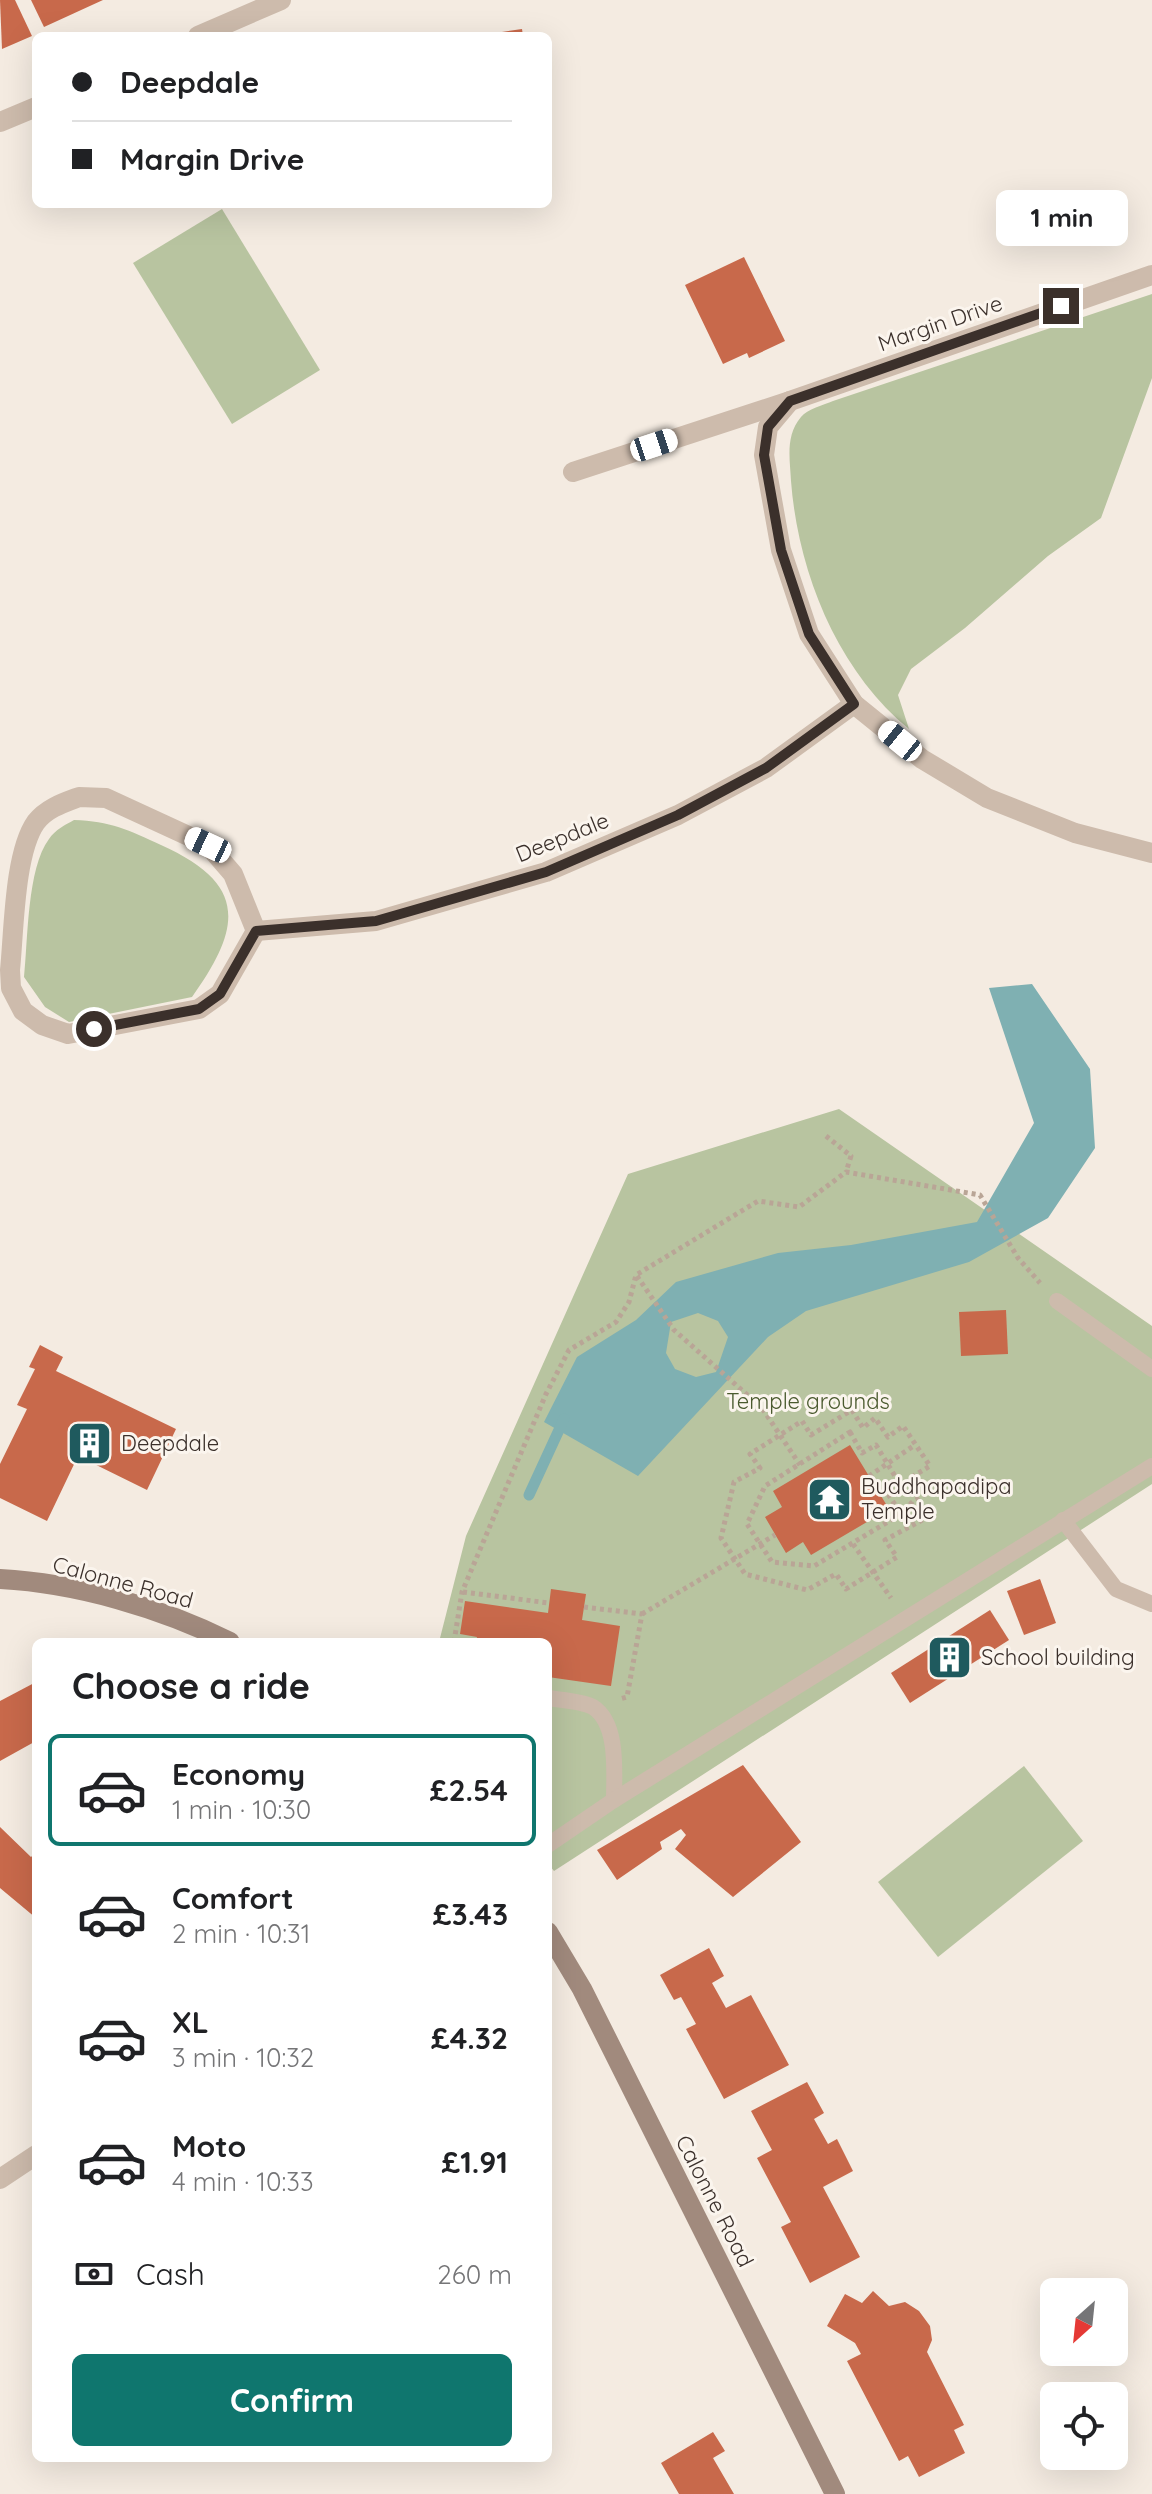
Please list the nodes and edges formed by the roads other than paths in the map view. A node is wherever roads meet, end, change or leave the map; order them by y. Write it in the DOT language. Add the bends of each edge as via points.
graph roads {
  1 [pos="281,0"];
  2 [pos="207,32"];
  3 [pos="32,109"];
  4 [pos="0,122"];
  5 [pos="1152,275"];
  6 [pos="790,401"];
  7 [pos="573,472"];
  8 [pos="854,704"];
  9 [pos="1152,853"];
  10 [pos="256,931"];
  11 [pos="1057,1301"];
  12 [pos="1152,1369"];
  13 [pos="1152,1466"];
  14 [pos="1063,1520"];
  15 [pos="0,1579"];
  16 [pos="1152,1604"];
  17 [pos="221,1638"];
  18 [pos="552,1699"];
  19 [pos="614,1800"];
  20 [pos="552,1842"];
  21 [pos="552,1939"];
  22 [pos="32,2158"];
  23 [pos="0,2179"];
  24 [pos="835,2494"];
  1 -- 2 [label="street"];
  3 -- 4 [label="street"];
  5 -- 6 [label="street, Margin Drive"];
  6 -- 7 [label="street, Margin Drive"];
  6 -- 8 [label="street" via="768,427 764,455 781,550 809,634"];
  8 -- 9 [label="street" via="922,759 987,798 1075,833"];
  8 -- 10 [label="street, Deepdale" via="766,768 678,815 546,872 376,921"];
  10 -- 10 [label="street" via="233,874 208,845 106,798 79,797 54,806 35,823 19,889 11,988 23,1011 68,1034 199,1009 220,994"];
  11 -- 12 [label="lane"];
  13 -- 14 [label="lane"];
  14 -- 16 [label="lane" via="1116,1589"];
  14 -- 19 [label="lane"];
  15 -- 17 [label="street, Calonne Road" via="76,1589 169,1616"];
  18 -- 19 [label="lane" via="592,1707 606,1723 614,1755"];
  19 -- 20 [label="lane"];
  21 -- 24 [label="street, Calonne Road"];
  22 -- 23 [label="street"];
}
